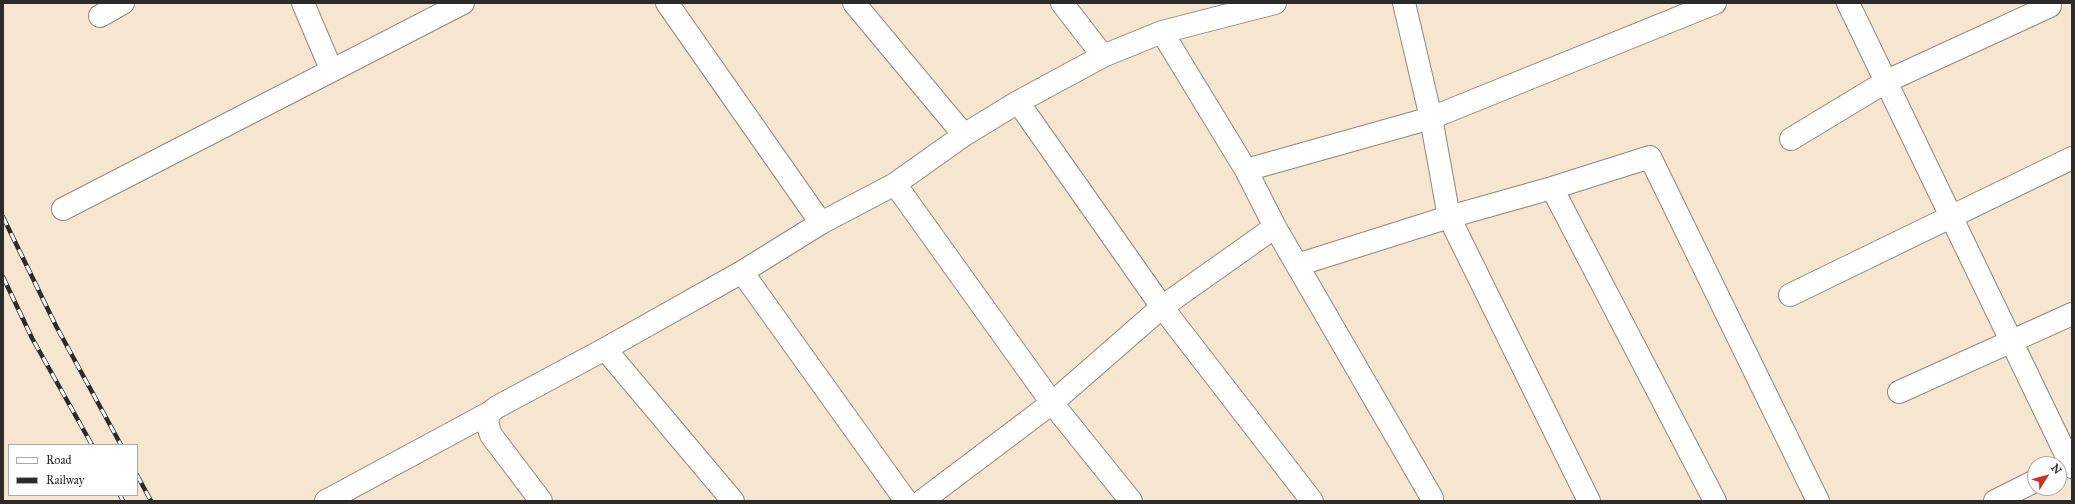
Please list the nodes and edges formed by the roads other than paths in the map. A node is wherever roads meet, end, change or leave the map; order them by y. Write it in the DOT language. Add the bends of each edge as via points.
graph roads {
  1 [pos="122,3"];
  2 [pos="303,3"];
  3 [pos="463,3"];
  4 [pos="667,3"];
  5 [pos="854,3"];
  6 [pos="1062,3"];
  7 [pos="1275,3"];
  8 [pos="1404,3"];
  9 [pos="1715,3"];
  10 [pos="1848,3"];
  11 [pos="2050,6"];
  12 [pos="100,16"];
  13 [pos="1162,32"];
  14 [pos="1103,56"];
  15 [pos="332,69"];
  16 [pos="1887,82"];
  17 [pos="1018,102"];
  18 [pos="1430,118"];
  19 [pos="964,135"];
  20 [pos="1791,139"];
  21 [pos="2072,158"];
  22 [pos="1246,170"];
  23 [pos="895,184"];
  24 [pos="1552,188"];
  25 [pos="62,209"];
  26 [pos="1952,216"];
  27 [pos="1449,217"];
  28 [pos="821,223"];
  29 [pos="1275,227"];
  30 [pos="1298,265"];
  31 [pos="742,272"];
  32 [pos="1790,295"];
  33 [pos="1162,307"];
  34 [pos="2072,314"];
  35 [pos="2010,342"];
  36 [pos="605,350"];
  37 [pos="1899,392"];
  38 [pos="1052,403"];
  39 [pos="489,413"];
  40 [pos="2068,465"];
  41 [pos="2027,485"];
  42 [pos="326,501"];
  43 [pos="541,501"];
  44 [pos="733,501"];
  45 [pos="906,501"];
  46 [pos="922,501"];
  47 [pos="1131,501"];
  48 [pos="1312,501"];
  49 [pos="1432,501"];
  50 [pos="1590,501"];
  51 [pos="1715,501"];
  52 [pos="1818,501"];
  53 [pos="1995,501"];
  1 -- 12 [label="street"];
  2 -- 15 [label="street"];
  3 -- 15 [label="street"];
  4 -- 28 [label="street"];
  5 -- 19 [label="street"];
  6 -- 14 [label="street"];
  7 -- 13 [label="street"];
  8 -- 18 [label="street"];
  9 -- 18 [label="street"];
  10 -- 16 [label="street"];
  11 -- 16 [label="street"];
  13 -- 14 [label="street"];
  13 -- 22 [label="street"];
  14 -- 17 [label="street"];
  15 -- 25 [label="street"];
  16 -- 20 [label="street"];
  16 -- 26 [label="street"];
  17 -- 19 [label="street"];
  17 -- 33 [label="street"];
  18 -- 22 [label="street"];
  18 -- 27 [label="street"];
  19 -- 23 [label="street"];
  21 -- 26 [label="street"];
  22 -- 29 [label="street"];
  23 -- 28 [label="street"];
  23 -- 38 [label="street"];
  24 -- 27 [label="street"];
  24 -- 51 [label="street"];
  24 -- 52 [label="street" via="1650,157"];
  26 -- 32 [label="street"];
  26 -- 35 [label="street"];
  27 -- 30 [label="street"];
  27 -- 50 [label="street"];
  28 -- 31 [label="street"];
  29 -- 30 [label="street"];
  29 -- 33 [label="street"];
  30 -- 49 [label="street"];
  31 -- 36 [label="street"];
  31 -- 45 [label="street"];
  33 -- 38 [label="street"];
  33 -- 48 [label="street"];
  34 -- 35 [label="street"];
  35 -- 37 [label="street"];
  35 -- 40 [label="street"];
  36 -- 39 [label="street" via="497,406"];
  36 -- 44 [label="street"];
  38 -- 46 [label="street"];
  38 -- 47 [label="street"];
  39 -- 42 [label="street"];
  39 -- 43 [label="street" via="487,423 491,435"];
  41 -- 53 [label="street"];
}
